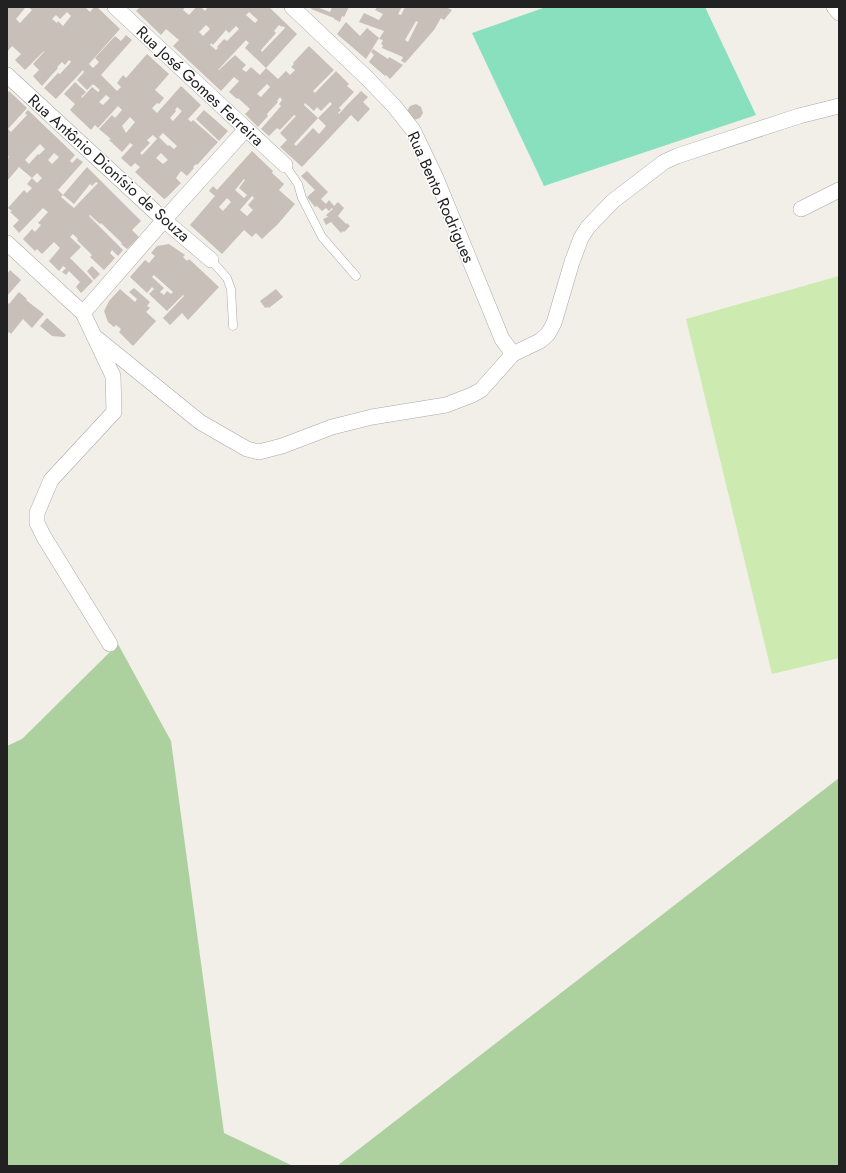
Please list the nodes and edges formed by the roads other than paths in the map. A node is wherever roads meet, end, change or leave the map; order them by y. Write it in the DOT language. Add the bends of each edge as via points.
graph roads {
  1 [pos="115,7"];
  2 [pos="292,7"];
  3 [pos="834,7"];
  4 [pos="839,13"];
  5 [pos="7,75"];
  6 [pos="839,106"];
  7 [pos="246,129"];
  8 [pos="285,165"];
  9 [pos="839,190"];
  10 [pos="801,209"];
  11 [pos="164,220"];
  12 [pos="7,243"];
  13 [pos="211,260"];
  14 [pos="356,276"];
  15 [pos="83,313"];
  16 [pos="233,326"];
  17 [pos="94,336"];
  18 [pos="513,354"];
  19 [pos="110,644"];
  1 -- 7 [label="street, Rua José Gomes Ferreira"];
  2 -- 18 [label="street, Rua Bento Rodrigues" via="367,78 413,130 436,178 502,339"];
  3 -- 4 [label="street"];
  5 -- 11 [label="street, Rua Antônio Dionísio de Souza"];
  6 -- 18 [label="street" via="799,116 664,162 613,201 588,226 572,262 554,323 548,334 540,341"];
  7 -- 8 [label="street, Rua José Gomes Ferreira"];
  7 -- 11 [label="street"];
  8 -- 14 [label="lane" via="298,184 302,198 322,238"];
  9 -- 10 [label="street"];
  11 -- 13 [label="street, Rua Antônio Dionísio de Souza"];
  11 -- 15 [label="street"];
  12 -- 15 [label="street"];
  13 -- 16 [label="lane" via="226,278 231,289"];
  15 -- 17 [label="street"];
  17 -- 18 [label="street" via="200,422 241,446 259,452 332,427 372,417 446,405 472,395 481,390"];
  17 -- 19 [label="street" via="113,376 114,412 51,480 37,513 37,523"];
}
